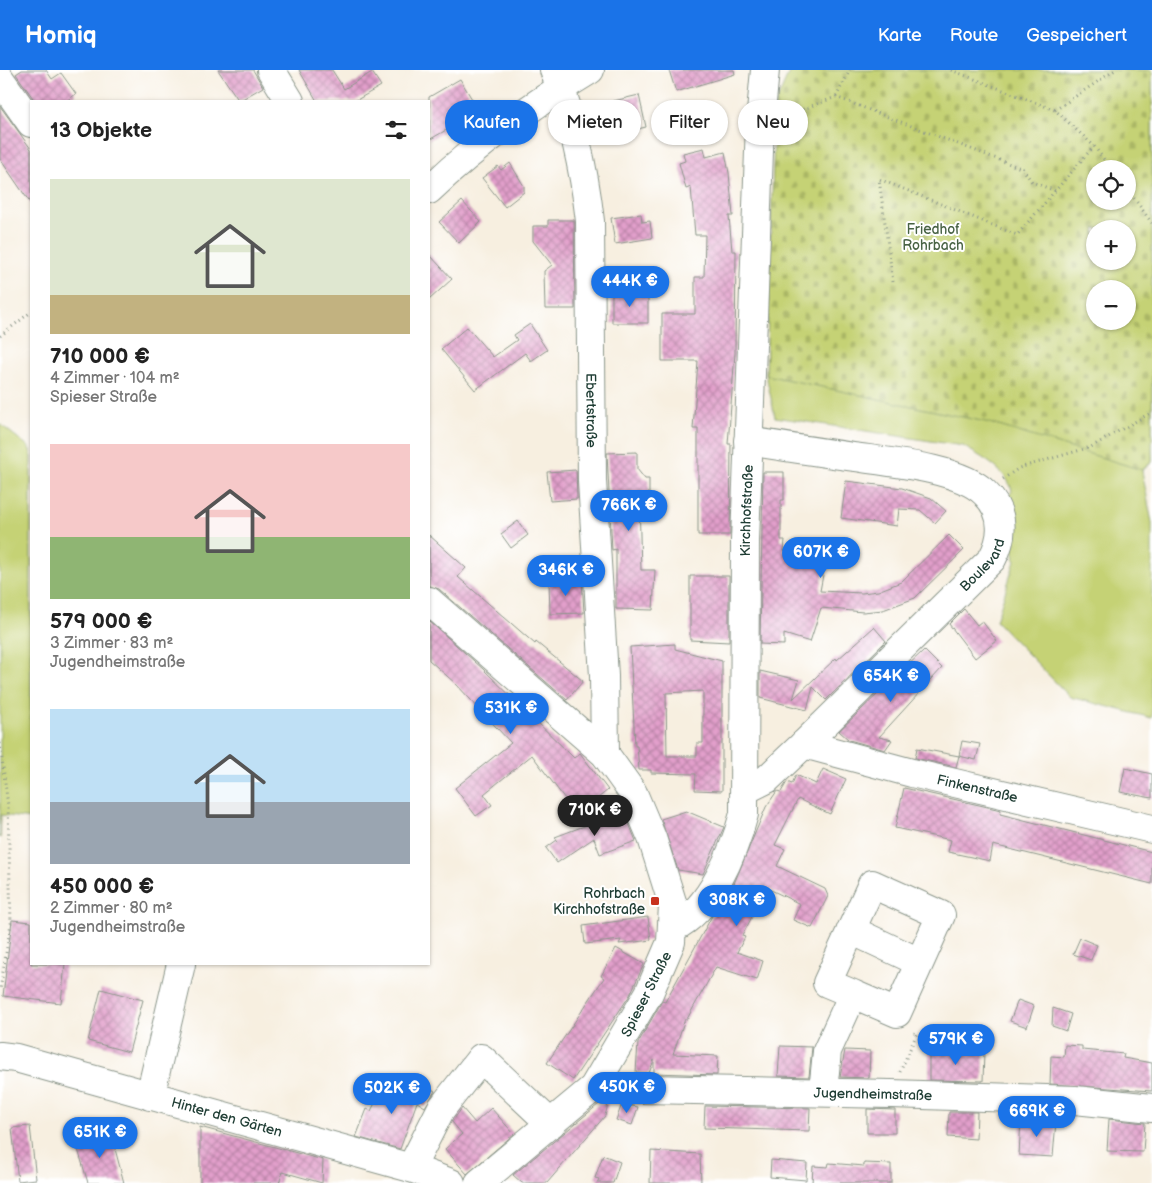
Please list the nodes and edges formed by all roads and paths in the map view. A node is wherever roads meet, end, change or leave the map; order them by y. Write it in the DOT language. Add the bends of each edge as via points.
graph roads {
  1 [pos="271,70"];
  2 [pos="590,70"];
  3 [pos="765,70"];
  4 [pos="850,70"];
  5 [pos="951,70"];
  6 [pos="1114,70"];
  7 [pos="0,79"];
  8 [pos="558,79"];
  9 [pos="836,97"];
  10 [pos="289,100"];
  11 [pos="808,108"];
  12 [pos="1055,110"];
  13 [pos="30,122"];
  14 [pos="1094,146"];
  15 [pos="1105,160"];
  16 [pos="430,189"];
  17 [pos="1056,191"];
  18 [pos="1136,201"];
  19 [pos="1152,223"];
  20 [pos="893,282"];
  21 [pos="30,313"];
  22 [pos="0,336"];
  23 [pos="1152,412"];
  24 [pos="748,441"];
  25 [pos="985,492"];
  26 [pos="430,602"];
  27 [pos="0,743"];
  28 [pos="804,744"];
  29 [pos="605,754"];
  30 [pos="745,790"];
  31 [pos="1152,829"];
  32 [pos="674,927"];
  33 [pos="851,930"];
  34 [pos="920,962"];
  35 [pos="181,965"];
  36 [pos="0,990"];
  37 [pos="853,994"];
  38 [pos="897,1013"];
  39 [pos="0,1056"];
  40 [pos="593,1088"];
  41 [pos="823,1092"];
  42 [pos="891,1094"];
  43 [pos="150,1096"];
  44 [pos="1152,1108"];
  45 [pos="550,1124"];
  46 [pos="411,1168"];
  47 [pos="451,1183"];
  48 [pos="479,1183"];
  1 -- 10 [label="street"];
  2 -- 8 [label="street"];
  3 -- 24 [label="street, Kirchhofstraße" via="760,123"];
  4 -- 9 [label="path"];
  5 -- 12 [label="path"];
  6 -- 12 [label="path"];
  7 -- 13 [label="street"];
  8 -- 16 [label="street"];
  8 -- 29 [label="street, Ebertstraße" via="576,138 590,221 592,481 604,676"];
  9 -- 11 [label="path"];
  9 -- 17 [label="path" via="1023,169 1032,182"];
  12 -- 14 [label="path"];
  14 -- 15 [label="path"];
  14 -- 17 [label="path"];
  17 -- 20 [label="path" via="1017,235 879,179"];
  18 -- 19 [label="path"];
  21 -- 22 [label="path"];
  23 -- 25 [label="path" via="1091,447 1020,468"];
  24 -- 25 [label="street" via="935,470"];
  24 -- 30 [label="street, Kirchhofstraße" via="744,613"];
  25 -- 28 [label="street, Boulevard" via="997,508 1002,528 1001,544 992,559"];
  26 -- 29 [label="street, Spieser Straße"];
  27 -- 36 [label="path" via="8,806 11,922"];
  28 -- 30 [label="street, Boulevard" via="767,779"];
  28 -- 31 [label="street, Finkenstraße" via="912,773"];
  29 -- 32 [label="street, Spieser Straße" via="632,793 652,838 673,905"];
  30 -- 32 [label="street, Kirchhofstraße" via="744,814 738,835 712,890 685,922"];
  32 -- 40 [label="street, Spieser Straße" via="671,942 649,993"];
  33 -- 34 [label="street"];
  33 -- 34 [label="street" via="872,884 941,915"];
  33 -- 37 [label="street" via="827,983"];
  34 -- 38 [label="street"];
  35 -- 43 [label="street"];
  37 -- 38 [label="street"];
  37 -- 41 [label="street" via="827,1050"];
  38 -- 42 [label="path" via="902,1027 917,1034"];
  39 -- 43 [label="street, Hinter den Gärten"];
  40 -- 41 [label="street, Jugendheimstraße"];
  40 -- 45 [label="street, Spieser Straße"];
  41 -- 42 [label="street, Jugendheimstraße"];
  42 -- 44 [label="street, Jugendheimstraße" via="1075,1100"];
  43 -- 46 [label="street, Hinter den Gärten"];
  45 -- 46 [label="street" via="481,1058 441,1109"];
  45 -- 48 [label="street, Spieser Straße"];
  46 -- 47 [label="street, Hinter den Gärten"];
}
